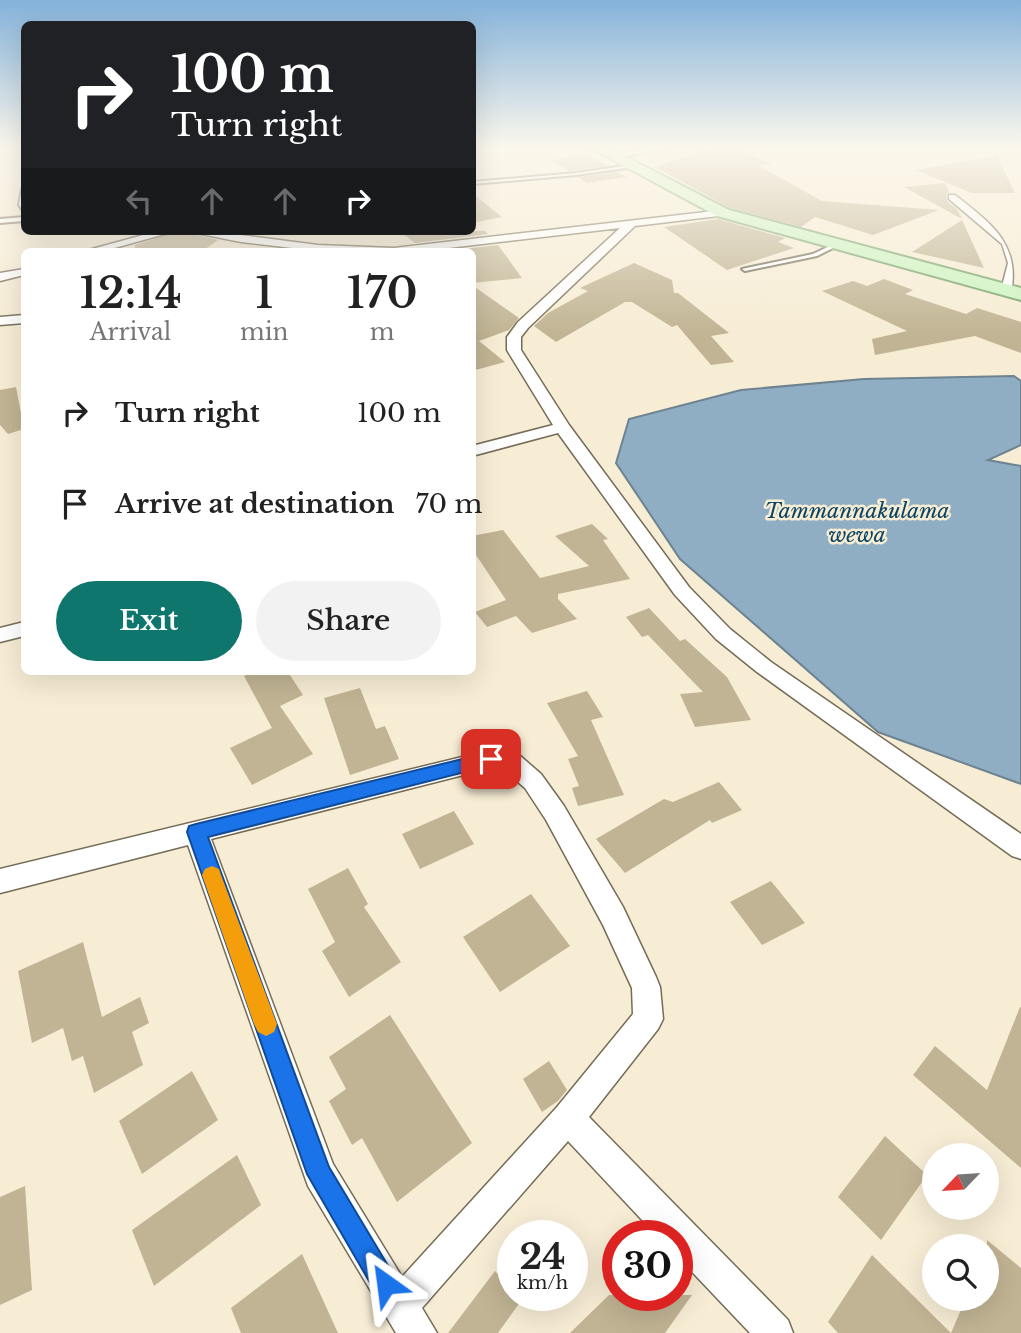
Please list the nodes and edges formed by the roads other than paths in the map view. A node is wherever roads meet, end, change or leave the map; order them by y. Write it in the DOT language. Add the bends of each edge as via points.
graph roads {
  1 [pos="718,210"];
  2 [pos="968,210"];
  3 [pos="723,213"];
  4 [pos="21,219"];
  5 [pos="0,221"];
  6 [pos="632,223"];
  7 [pos="155,235"];
  8 [pos="214,235"];
  9 [pos="243,240"];
  10 [pos="836,245"];
  11 [pos="103,248"];
  12 [pos="231,248"];
  13 [pos="328,248"];
  14 [pos="427,248"];
  15 [pos="745,269"];
  16 [pos="21,273"];
  17 [pos="0,277"];
  18 [pos="1014,292"];
  19 [pos="21,319"];
  20 [pos="0,321"];
  21 [pos="562,427"];
  22 [pos="476,450"];
  23 [pos="21,630"];
  24 [pos="0,635"];
  25 [pos="196,832"];
  26 [pos="1021,848"];
  27 [pos="0,881"];
  28 [pos="568,1118"];
  29 [pos="399,1307"];
  30 [pos="419,1333"];
  31 [pos="775,1333"];
  1 -- 3 [label="main road"];
  2 -- 18 [label="street" via="1007,243 1014,263"];
  3 -- 6 [label="street"];
  3 -- 10 [label="main road"];
  4 -- 5 [label="lane"];
  6 -- 14 [label="street"];
  6 -- 21 [label="street" via="514,337 514,350"];
  7 -- 11 [label="street"];
  8 -- 9 [label="street"];
  9 -- 12 [label="street"];
  9 -- 13 [label="street"];
  10 -- 15 [label="lane" via="815,255"];
  10 -- 18 [label="main road"];
  16 -- 17 [label="street"];
  19 -- 20 [label="street"];
  21 -- 22 [label="street"];
  21 -- 26 [label="street" via="682,591 723,634"];
  23 -- 24 [label="street"];
  25 -- 27 [label="street"];
  25 -- 28 [label="street" via="491,759 510,761 533,781 555,813 613,916 646,987 648,1019"];
  25 -- 29 [label="street" via="320,1174"];
  28 -- 29 [label="street"];
  28 -- 31 [label="street"];
  29 -- 30 [label="street"];
}
